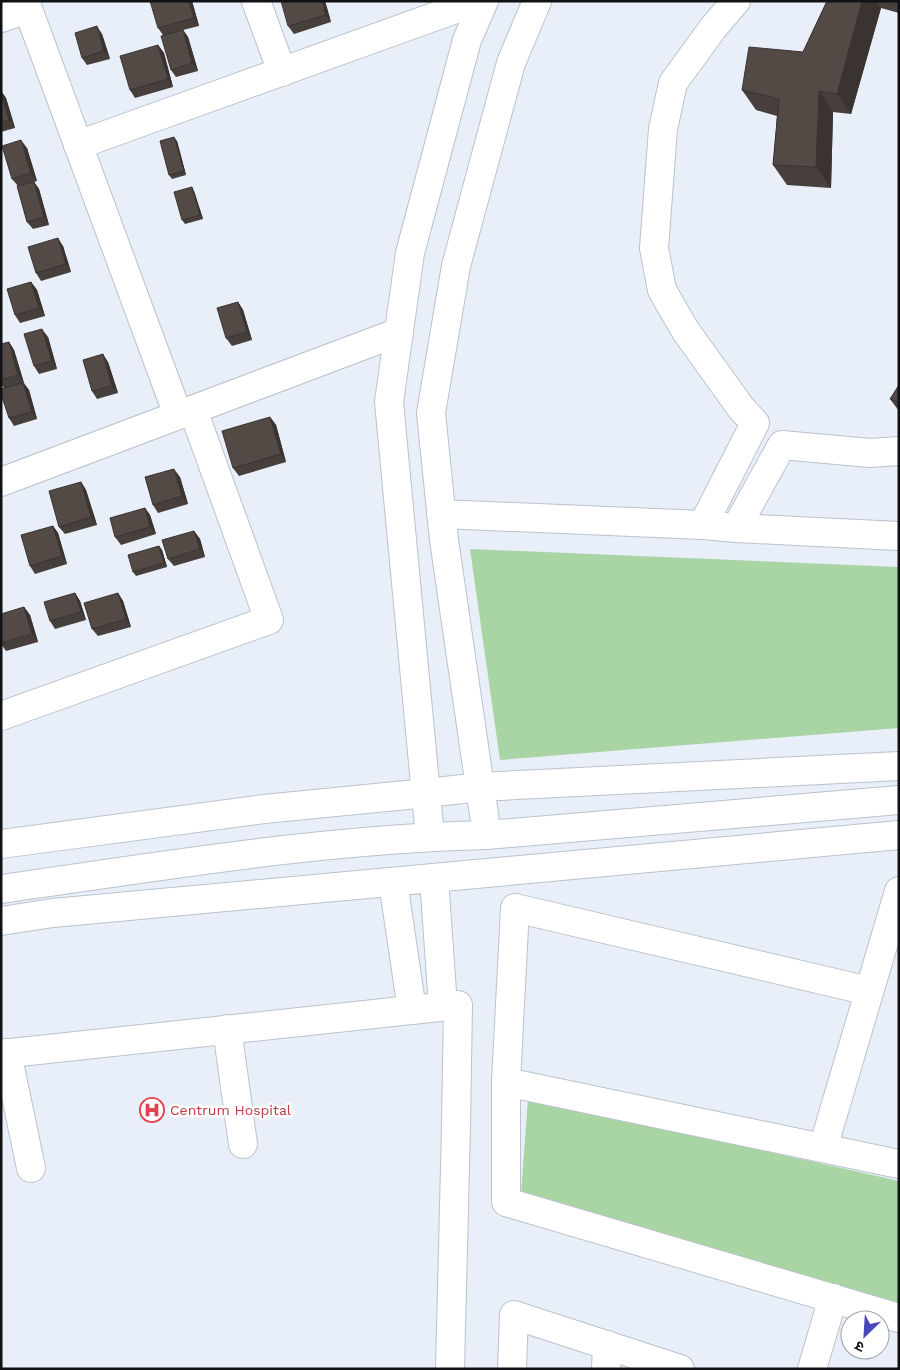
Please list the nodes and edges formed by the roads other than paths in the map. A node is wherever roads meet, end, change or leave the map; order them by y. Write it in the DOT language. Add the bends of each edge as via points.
graph roads {
  1 [pos="256,1"];
  2 [pos="478,1"];
  3 [pos="484,1"];
  4 [pos="537,1"];
  5 [pos="736,1"];
  6 [pos="26,5"];
  7 [pos="1,18"];
  8 [pos="282,72"];
  9 [pos="78,145"];
  10 [pos="399,332"];
  11 [pos="185,412"];
  12 [pos="899,451"];
  13 [pos="1,482"];
  14 [pos="441,514"];
  15 [pos="703,525"];
  16 [pos="736,528"];
  17 [pos="899,536"];
  18 [pos="1,716"];
  19 [pos="899,766"];
  20 [pos="480,787"];
  21 [pos="427,793"];
  22 [pos="899,800"];
  23 [pos="487,835"];
  24 [pos="899,835"];
  25 [pos="430,836"];
  26 [pos="1,844"];
  27 [pos="434,878"];
  28 [pos="393,882"];
  29 [pos="1,889"];
  30 [pos="899,891"];
  31 [pos="1,921"];
  32 [pos="869,991"];
  33 [pos="444,1006"];
  34 [pos="412,1010"];
  35 [pos="227,1030"];
  36 [pos="4,1053"];
  37 [pos="506,1082"];
  38 [pos="243,1144"];
  39 [pos="823,1148"];
  40 [pos="899,1164"];
  41 [pos="32,1168"];
  42 [pos="833,1298"];
  43 [pos="899,1318"];
  44 [pos="607,1357"];
  45 [pos="450,1369"];
  46 [pos="512,1369"];
  47 [pos="680,1369"];
  48 [pos="812,1369"];
  1 -- 8 [label="street"];
  2 -- 8 [label="street"];
  3 -- 10 [label="street" via="467,40 410,253"];
  4 -- 14 [label="street" via="511,63 456,266 431,413"];
  5 -- 15 [label="street" via="673,83 663,129 654,248 662,290 685,330 755,423"];
  6 -- 7 [label="street"];
  6 -- 9 [label="street"];
  8 -- 9 [label="street"];
  9 -- 11 [label="street"];
  10 -- 11 [label="street"];
  10 -- 21 [label="street" via="389,402"];
  11 -- 13 [label="street"];
  11 -- 18 [label="street" via="269,620"];
  12 -- 16 [label="street" via="870,453 782,445"];
  14 -- 15 [label="street"];
  14 -- 20 [label="street"];
  15 -- 16 [label="street"];
  16 -- 17 [label="street"];
  19 -- 20 [label="street"];
  20 -- 21 [label="street"];
  20 -- 23 [label="street"];
  21 -- 25 [label="street"];
  21 -- 26 [label="street" via="264,809"];
  22 -- 23 [label="street"];
  23 -- 25 [label="street"];
  24 -- 27 [label="street"];
  25 -- 29 [label="street" via="266,852"];
  27 -- 28 [label="street"];
  27 -- 33 [label="street"];
  28 -- 31 [label="street" via="53,913"];
  28 -- 34 [label="street"];
  30 -- 32 [label="street"];
  32 -- 37 [label="street" via="515,908"];
  32 -- 39 [label="street"];
  33 -- 34 [label="street"];
  33 -- 45 [label="street" via="458,1004"];
  34 -- 35 [label="street"];
  35 -- 36 [label="street"];
  35 -- 38 [label="street"];
  36 -- 41 [label="street"];
  37 -- 39 [label="street"];
  37 -- 42 [label="street" via="506,1202"];
  39 -- 40 [label="street"];
  42 -- 43 [label="street"];
  42 -- 48 [label="street"];
  44 -- 46 [label="street" via="514,1315"];
  44 -- 47 [label="street"];
}
